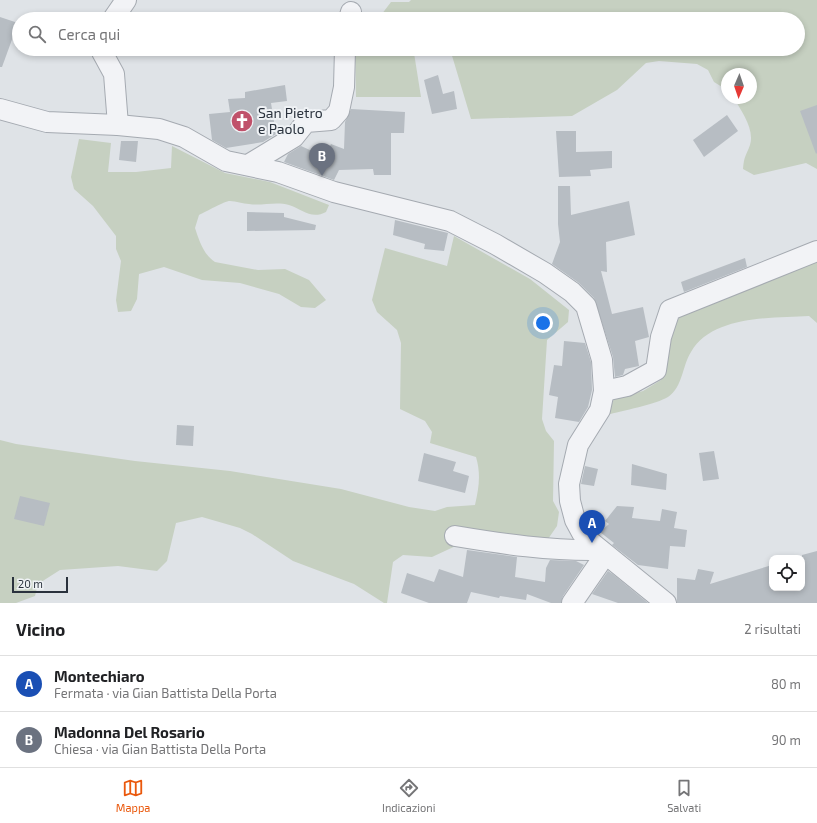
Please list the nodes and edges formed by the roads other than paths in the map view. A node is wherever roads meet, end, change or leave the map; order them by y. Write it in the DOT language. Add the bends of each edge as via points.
graph roads {
  1 [pos="126,0"];
  2 [pos="118,12"];
  3 [pos="104,56"];
  4 [pos="345,56"];
  5 [pos="0,109"];
  6 [pos="118,125"];
  7 [pos="248,165"];
  8 [pos="817,251"];
  9 [pos="604,391"];
  10 [pos="455,536"];
  11 [pos="603,552"];
  12 [pos="572,603"];
  13 [pos="666,603"];
  1 -- 2 [label="street"];
  3 -- 6 [label="street" via="114,74"];
  4 -- 7 [label="street" via="344,87 339,111 331,120 306,122 294,137"];
  5 -- 6 [label="street" via="47,122"];
  6 -- 7 [label="street" via="159,129 184,137 226,161"];
  7 -- 9 [label="street" via="278,172 334,192 450,221 545,273 572,292 586,306 602,360"];
  8 -- 9 [label="street" via="670,310 661,337 656,370 627,386"];
  9 -- 11 [label="street" via="600,410 578,445 568,484 575,520 582,533"];
  10 -- 11 [label="street" via="518,547"];
  11 -- 12 [label="street"];
  11 -- 13 [label="street"];
}
